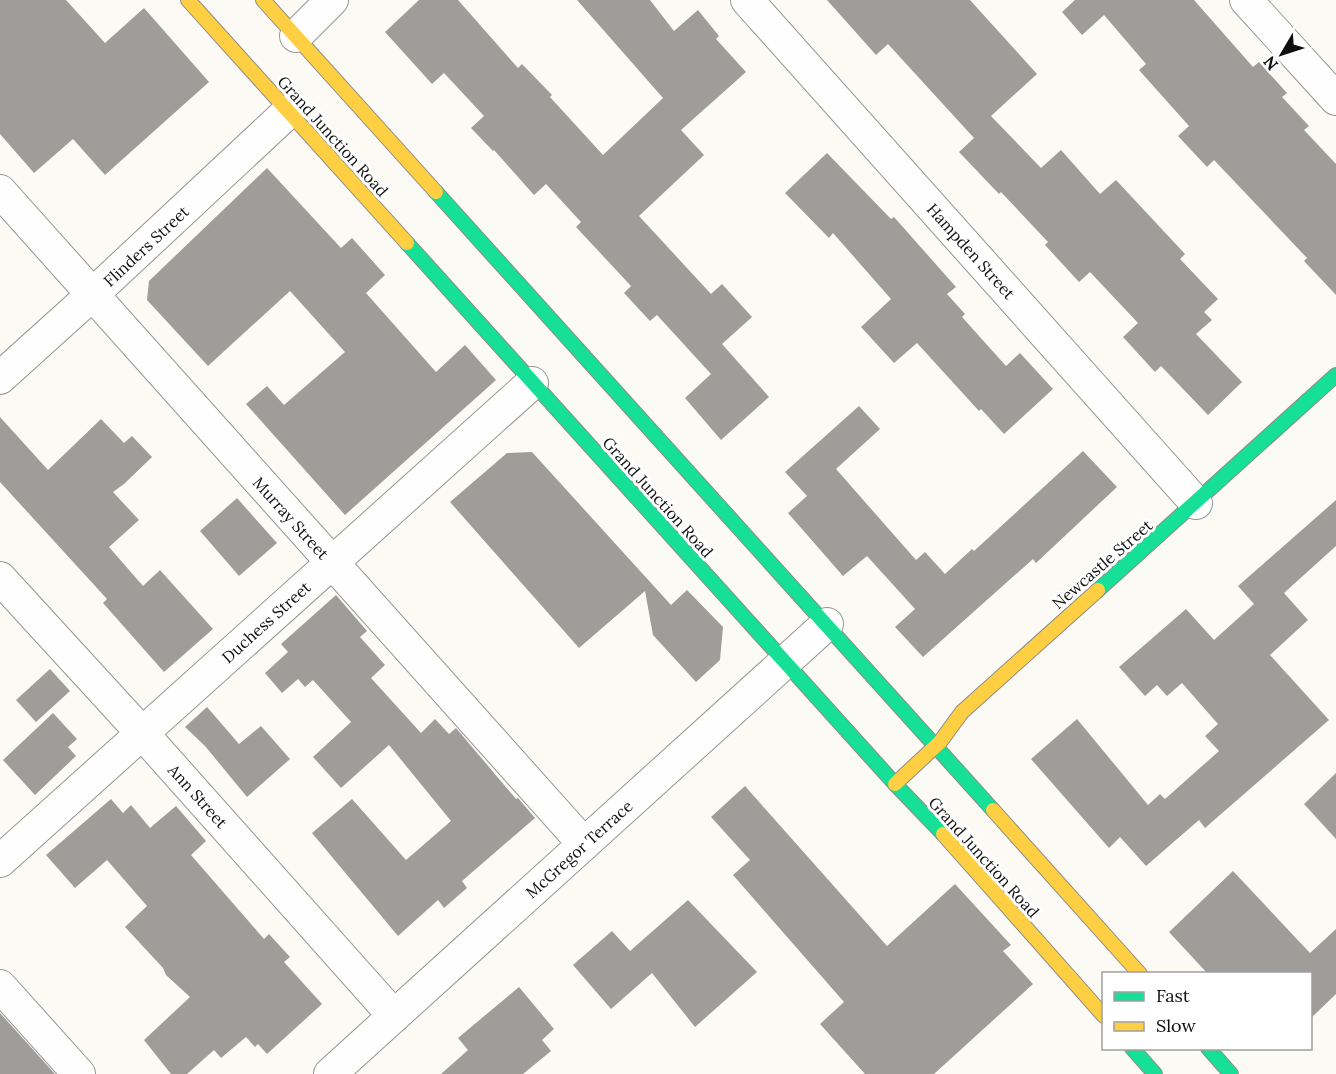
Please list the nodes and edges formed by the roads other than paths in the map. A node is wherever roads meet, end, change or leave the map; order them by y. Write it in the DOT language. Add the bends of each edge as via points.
graph roads {
  1 [pos="188,0"];
  2 [pos="263,0"];
  3 [pos="332,0"];
  4 [pos="747,0"];
  5 [pos="1246,0"];
  6 [pos="296,36"];
  7 [pos="1336,99"];
  8 [pos="289,111"];
  9 [pos="0,191"];
  10 [pos="93,294"];
  11 [pos="1336,375"];
  12 [pos="0,378"];
  13 [pos="532,383"];
  14 [pos="1196,503"];
  15 [pos="331,562"];
  16 [pos="0,578"];
  17 [pos="827,624"];
  18 [pos="786,662"];
  19 [pos="142,733"];
  20 [pos="936,747"];
  21 [pos="896,784"];
  22 [pos="584,844"];
  23 [pos="0,861"];
  24 [pos="1138,972"];
  25 [pos="0,986"];
  26 [pos="1102,1014"];
  27 [pos="394,1016"];
  28 [pos="1134,1050"];
  29 [pos="1210,1050"];
  30 [pos="341,1070"];
  31 [pos="79,1074"];
  32 [pos="1155,1074"];
  33 [pos="1231,1074"];
  1 -- 8 [label="main road, Grand Junction Road"];
  2 -- 6 [label="main road"];
  3 -- 6 [label="street"];
  4 -- 14 [label="street, Hampden Street"];
  5 -- 7 [label="street"];
  6 -- 17 [label="main road"];
  8 -- 10 [label="street, Flinders Street"];
  8 -- 13 [label="main road, Grand Junction Road"];
  9 -- 10 [label="street, Murray Street"];
  10 -- 12 [label="street, Flinders Street"];
  10 -- 15 [label="street, Murray Street"];
  11 -- 14 [label="main road, Newcastle Street"];
  13 -- 15 [label="street, Duchess Street"];
  13 -- 18 [label="main road, Grand Junction Road"];
  14 -- 20 [label="main road, Newcastle Street" via="962,712"];
  15 -- 19 [label="street, Duchess Street"];
  15 -- 22 [label="street, Murray Street"];
  16 -- 19 [label="street, Ann Street"];
  17 -- 18 [label="street, McGregor Terrace"];
  17 -- 20 [label="main road"];
  18 -- 21 [label="main road, Grand Junction Road"];
  18 -- 22 [label="street, McGregor Terrace"];
  19 -- 23 [label="street, Duchess Street"];
  19 -- 27 [label="street, Ann Street"];
  20 -- 21 [label="main road, Newcastle Street"];
  20 -- 24 [label="main road"];
  21 -- 26 [label="main road, Grand Junction Road"];
  22 -- 27 [label="street, McGregor Terrace"];
  25 -- 31 [label="street"];
  27 -- 30 [label="street, McGregor Terrace"];
  28 -- 32 [label="main road"];
  29 -- 33 [label="main road"];
}
